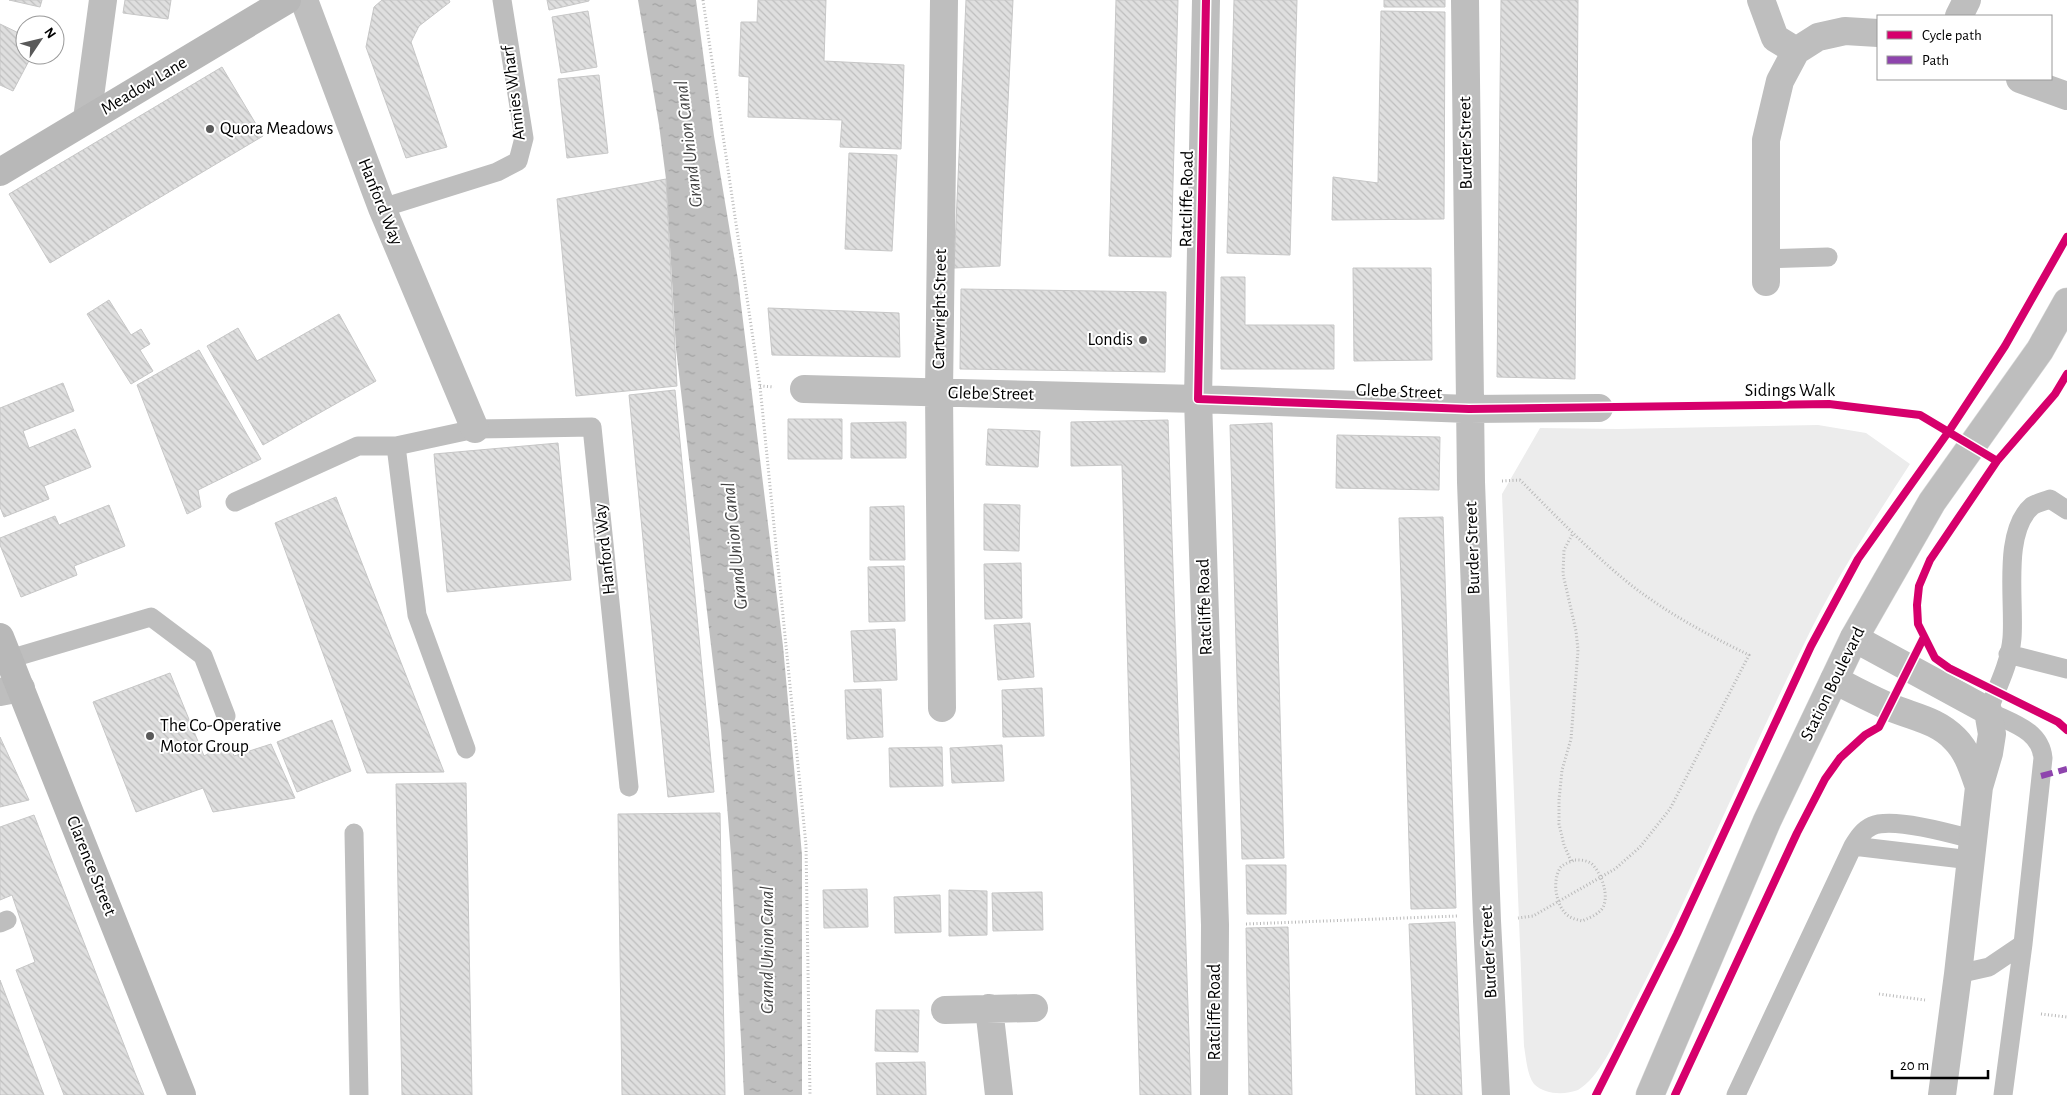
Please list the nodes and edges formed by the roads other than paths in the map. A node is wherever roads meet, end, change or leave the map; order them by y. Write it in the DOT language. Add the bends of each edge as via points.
graph roads {
  1 [pos="103,0"];
  2 [pos="287,0"];
  3 [pos="304,0"];
  4 [pos="502,0"];
  5 [pos="944,0"];
  6 [pos="1206,0"];
  7 [pos="1465,0"];
  8 [pos="1761,0"];
  9 [pos="1967,0"];
  10 [pos="1960,15"];
  11 [pos="1877,33"];
  12 [pos="1796,51"];
  13 [pos="2023,80"];
  14 [pos="2067,96"];
  15 [pos="87,120"];
  16 [pos="0,172"];
  17 [pos="382,208"];
  18 [pos="1828,257"];
  19 [pos="1766,271"];
  20 [pos="2067,302"];
  21 [pos="804,389"];
  22 [pos="939,393"];
  23 [pos="1198,399"];
  24 [pos="1599,408"];
  25 [pos="1469,409"];
  26 [pos="474,429"];
  27 [pos="396,446"];
  28 [pos="235,502"];
  29 [pos="2067,510"];
  30 [pos="1854,638"];
  31 [pos="5,648"];
  32 [pos="2008,654"];
  33 [pos="2067,669"];
  34 [pos="1834,680"];
  35 [pos="10,690"];
  36 [pos="942,708"];
  37 [pos="1988,711"];
  38 [pos="226,716"];
  39 [pos="466,749"];
  40 [pos="629,787"];
  41 [pos="1980,787"];
  42 [pos="354,833"];
  43 [pos="1853,846"];
  44 [pos="1972,850"];
  45 [pos="2023,944"];
  46 [pos="1958,974"];
  47 [pos="989,1008"];
  48 [pos="1034,1008"];
  49 [pos="945,1010"];
  50 [pos="182,1095"];
  51 [pos="359,1095"];
  52 [pos="1000,1095"];
  53 [pos="1214,1095"];
  54 [pos="1496,1095"];
  55 [pos="1650,1095"];
  56 [pos="1736,1095"];
  57 [pos="1942,1095"];
  58 [pos="2003,1095"];
  1 -- 15 [label="street"];
  2 -- 15 [label="main road, Meadow Lane"];
  3 -- 17 [label="street, Hanford Way"];
  4 -- 17 [label="lane, Annies Wharf" via="524,138 518,161 497,172"];
  5 -- 22 [label="street, Cartwright Street"];
  6 -- 23 [label="street, Ratcliffe Road"];
  7 -- 25 [label="street, Burder Street"];
  8 -- 12 [label="street" via="1775,38"];
  9 -- 10 [label="street"];
  11 -- 12 [label="street" via="1846,31 1818,37"];
  12 -- 19 [label="street" via="1780,81 1766,140"];
  13 -- 14 [label="street"];
  15 -- 16 [label="main road, Meadow Lane"];
  17 -- 26 [label="street, Hanford Way"];
  18 -- 19 [label="lane"];
  20 -- 30 [label="street, Station Boulevard" via="2040,350 1932,502"];
  21 -- 22 [label="street, Glebe Street"];
  22 -- 23 [label="street, Glebe Street"];
  22 -- 36 [label="street, Cartwright Street"];
  23 -- 25 [label="street, Glebe Street"];
  23 -- 53 [label="street, Ratcliffe Road" via="1215,925"];
  24 -- 25 [label="street, Glebe Street"];
  25 -- 54 [label="street, Burder Street"];
  26 -- 27 [label="lane, Hanford Way"];
  26 -- 40 [label="lane, Hanford Way" via="592,427"];
  27 -- 28 [label="lane, Hanford Way" via="358,446"];
  27 -- 39 [label="lane" via="417,615"];
  29 -- 32 [label="lane" via="2050,499 2033,505 2019,522 2014,541 2012,640"];
  30 -- 34 [label="street, Station Boulevard"];
  30 -- 37 [label="street"];
  31 -- 35 [label="main road, Clarence Street"];
  31 -- 38 [label="lane" via="151,616 203,656"];
  32 -- 33 [label="lane"];
  32 -- 37 [label="lane"];
  34 -- 41 [label="street" via="1944,730 1964,751"];
  34 -- 55 [label="street, Station Boulevard" via="1767,821"];
  35 -- 50 [label="main road, Clarence Street"];
  37 -- 41 [label="street" via="1992,734"];
  37 -- 45 [label="lane" via="2028,730 2042,748"];
  41 -- 44 [label="street"];
  42 -- 51 [label="lane"];
  43 -- 44 [label="lane"];
  43 -- 44 [label="lane" via="1862,833 1884,823 1935,829"];
  43 -- 56 [label="lane"];
  44 -- 46 [label="street"];
  45 -- 46 [label="lane" via="1989,966"];
  45 -- 58 [label="lane"];
  46 -- 57 [label="street"];
  47 -- 48 [label="street"];
  47 -- 49 [label="street"];
  47 -- 52 [label="street"];
}
